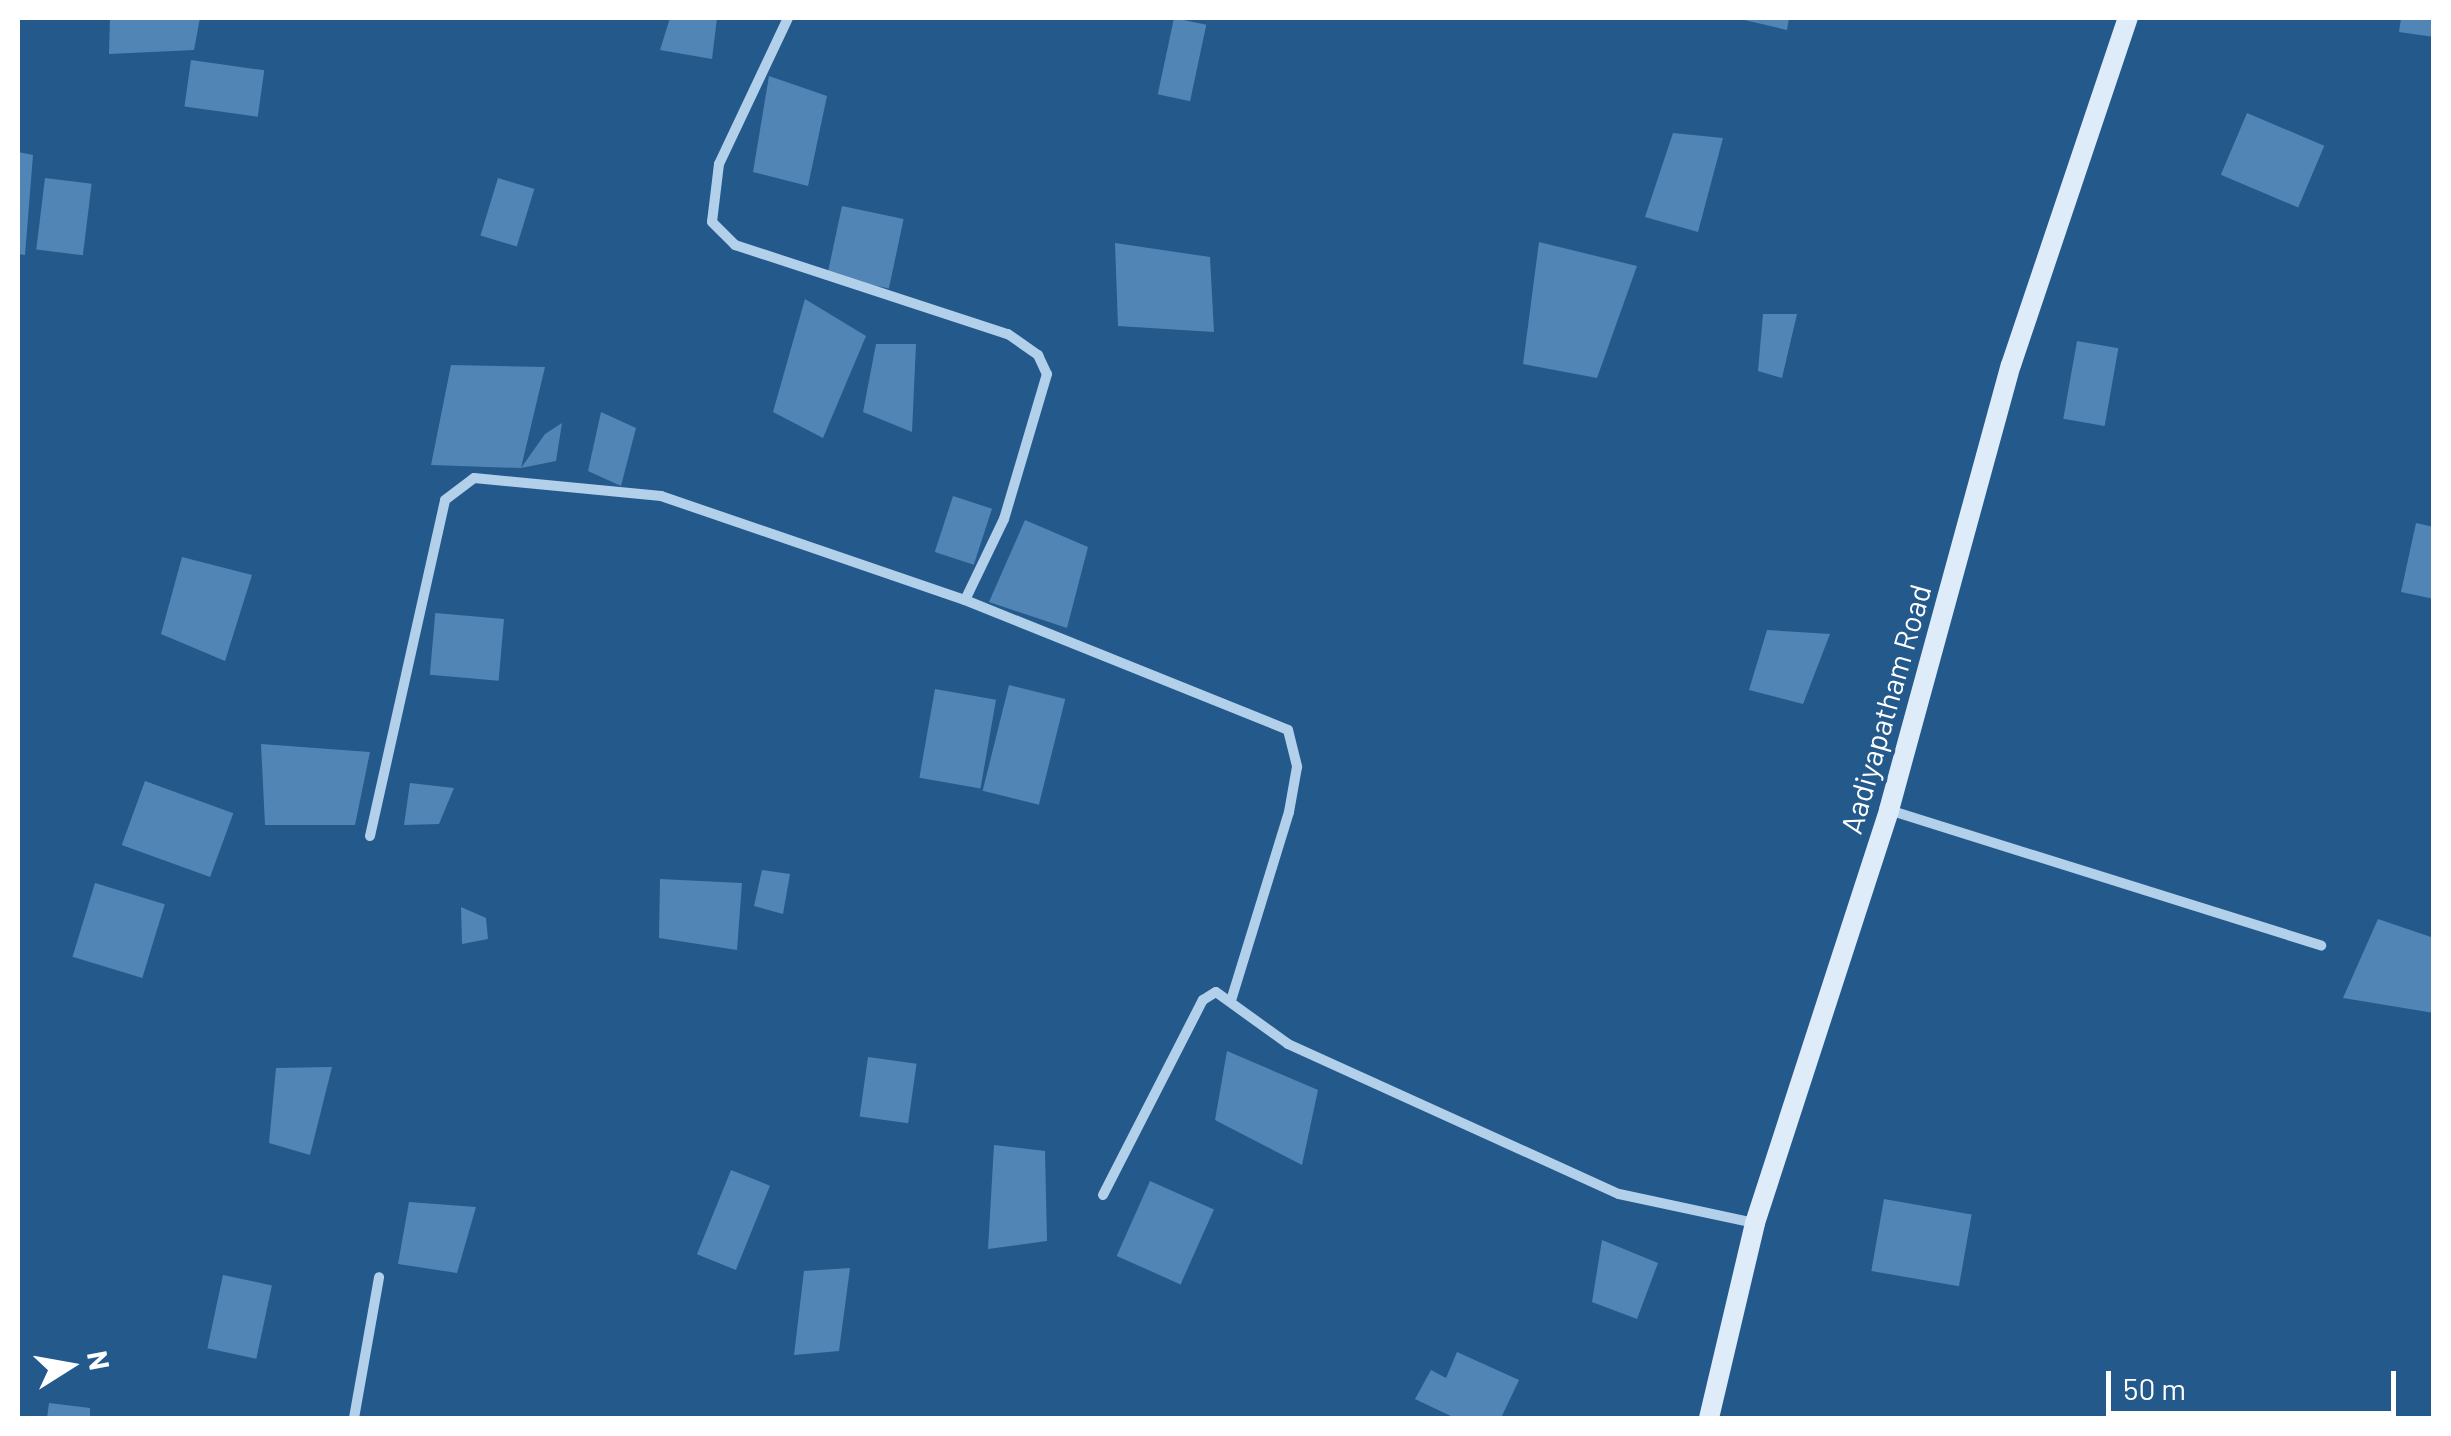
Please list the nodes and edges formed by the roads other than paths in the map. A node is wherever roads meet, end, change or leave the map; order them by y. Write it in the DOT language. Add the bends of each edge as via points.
graph roads {
  1 [pos="788,18"];
  2 [pos="2128,18"];
  3 [pos="965,600"];
  4 [pos="1889,810"];
  5 [pos="370,836"];
  6 [pos="2321,945"];
  7 [pos="1231,1001"];
  8 [pos="1102,1195"];
  9 [pos="1755,1223"];
  10 [pos="379,1277"];
  11 [pos="354,1418"];
  12 [pos="1709,1418"];
  1 -- 3 [label="street" via="719,164 712,222 735,244 1008,334 1038,355 1048,374 1004,519"];
  2 -- 4 [label="street, Aadiyapatham Road" via="2011,365"];
  3 -- 5 [label="street" via="661,496 474,478 445,500"];
  3 -- 7 [label="street" via="1288,730 1297,766 1289,812"];
  4 -- 6 [label="street"];
  4 -- 9 [label="street, Aadiyapatham Road"];
  7 -- 8 [label="street" via="1216,992 1203,1000"];
  7 -- 9 [label="street" via="1288,1044 1619,1194"];
  9 -- 12 [label="street, Aadiyapatham Road"];
  10 -- 11 [label="street"];
}
